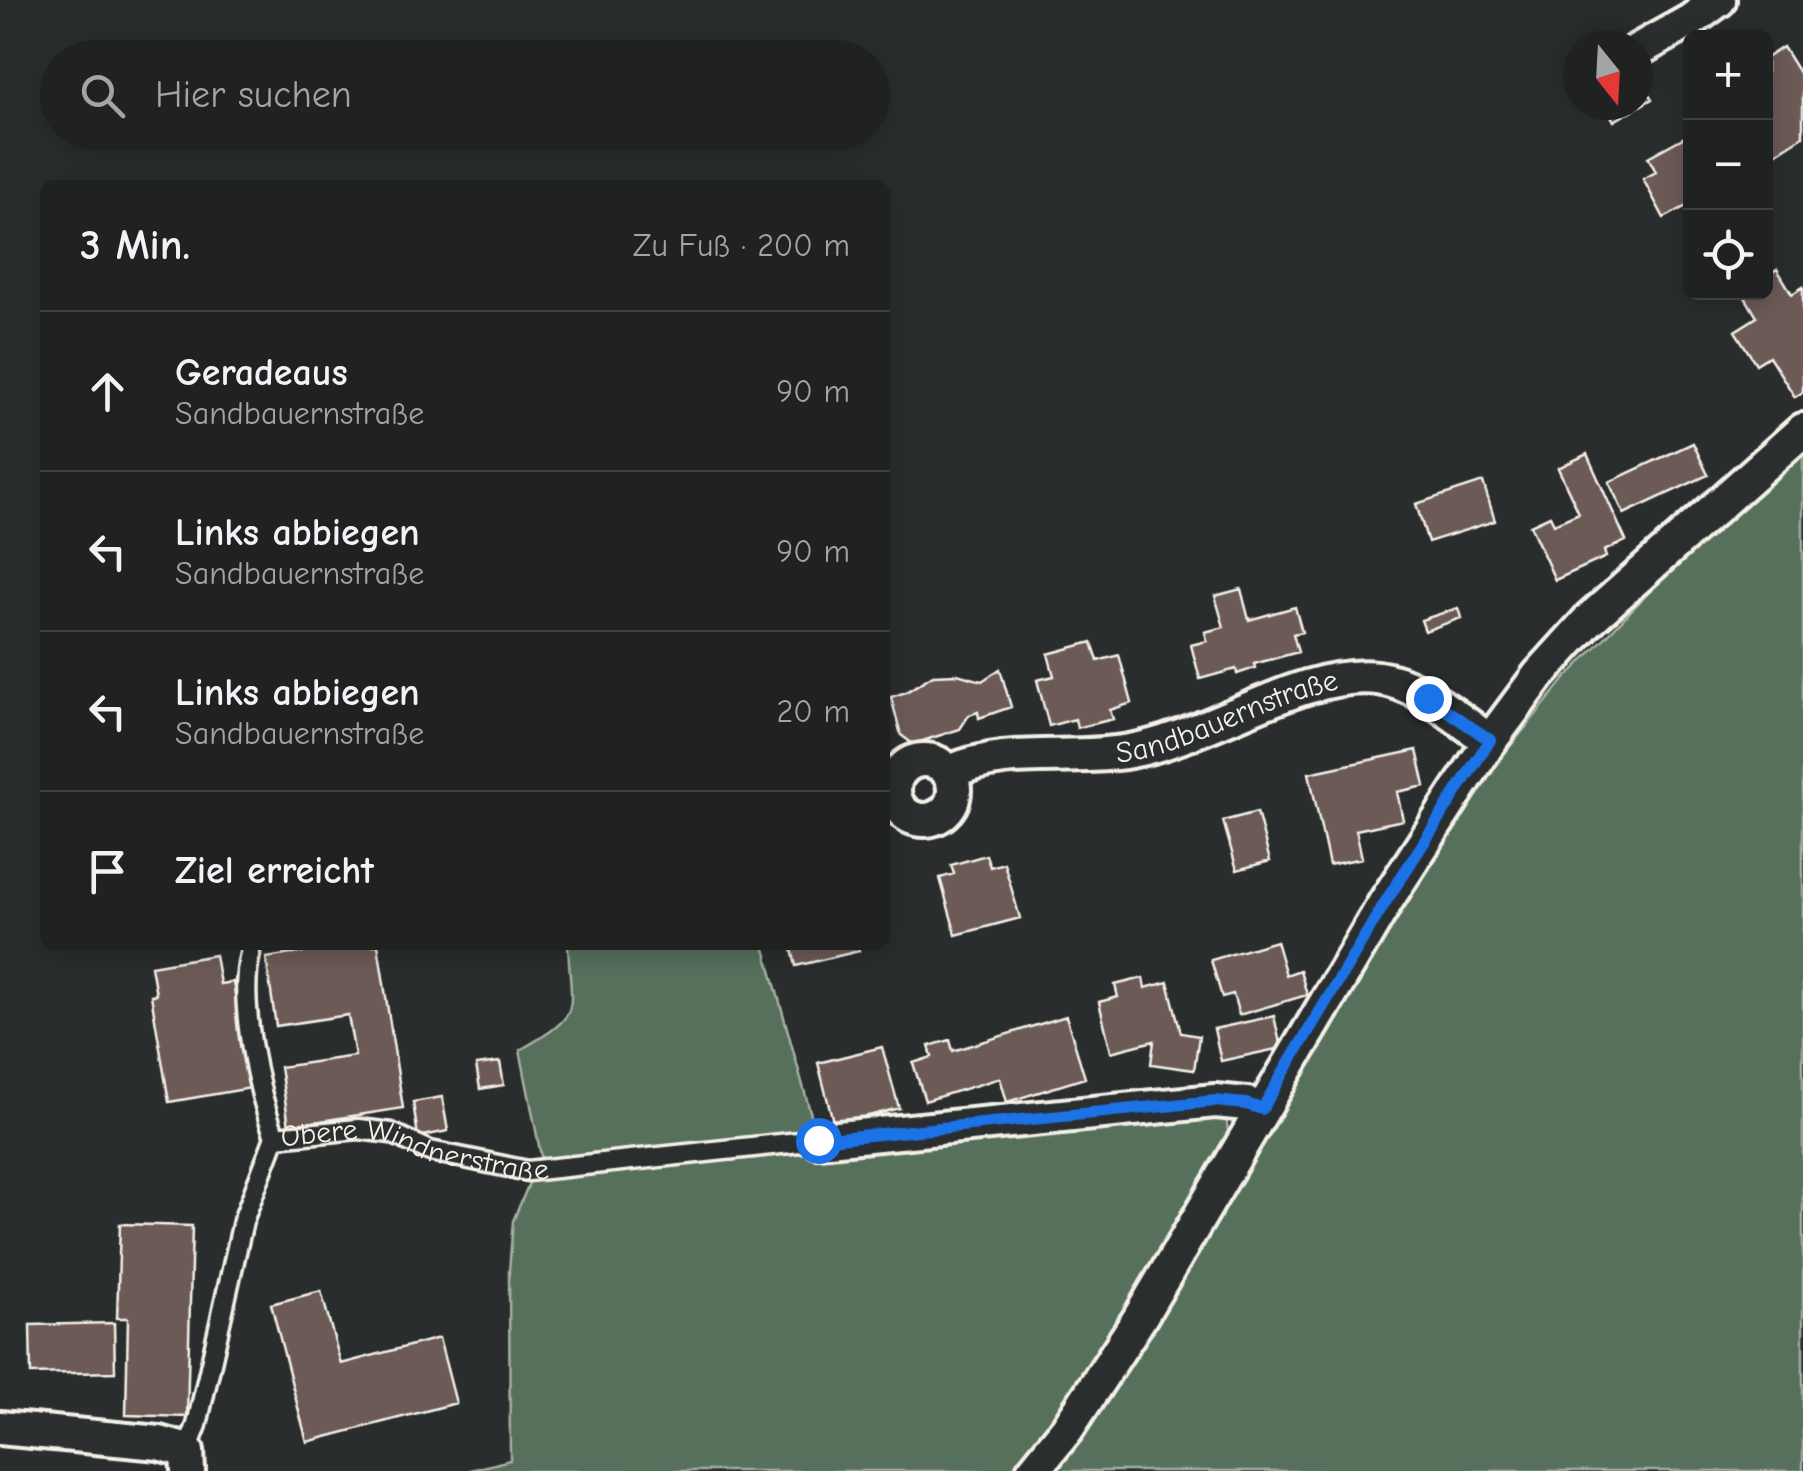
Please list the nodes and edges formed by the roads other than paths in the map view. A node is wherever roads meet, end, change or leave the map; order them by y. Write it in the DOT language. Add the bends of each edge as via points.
graph roads {
  1 [pos="1719,0"];
  2 [pos="1653,42"];
  3 [pos="1803,430"];
  4 [pos="1490,740"];
  5 [pos="950,772"];
  6 [pos="250,954"];
  7 [pos="1262,1109"];
  8 [pos="275,1137"];
  9 [pos="818,1140"];
  10 [pos="0,1428"];
  11 [pos="188,1461"];
  12 [pos="1033,1471"];
  1 -- 2 [label="street"];
  3 -- 4 [label="street" via="1588,621"];
  4 -- 5 [label="street, Sandbauernstraße" via="1404,684 1340,680 1130,752 1006,755"];
  4 -- 7 [label="street"];
  6 -- 8 [label="lane" via="247,1002"];
  7 -- 9 [label="street" via="1215,1101"];
  7 -- 12 [label="street" via="1138,1318"];
  8 -- 9 [label="lane, Obere Windnerstraße" via="375,1131 430,1151 528,1171"];
  8 -- 11 [label="lane, Obere Windnerstraße" via="243,1221"];
  10 -- 11 [label="street, Obere Windnerstraße" via="159,1443"];
}
